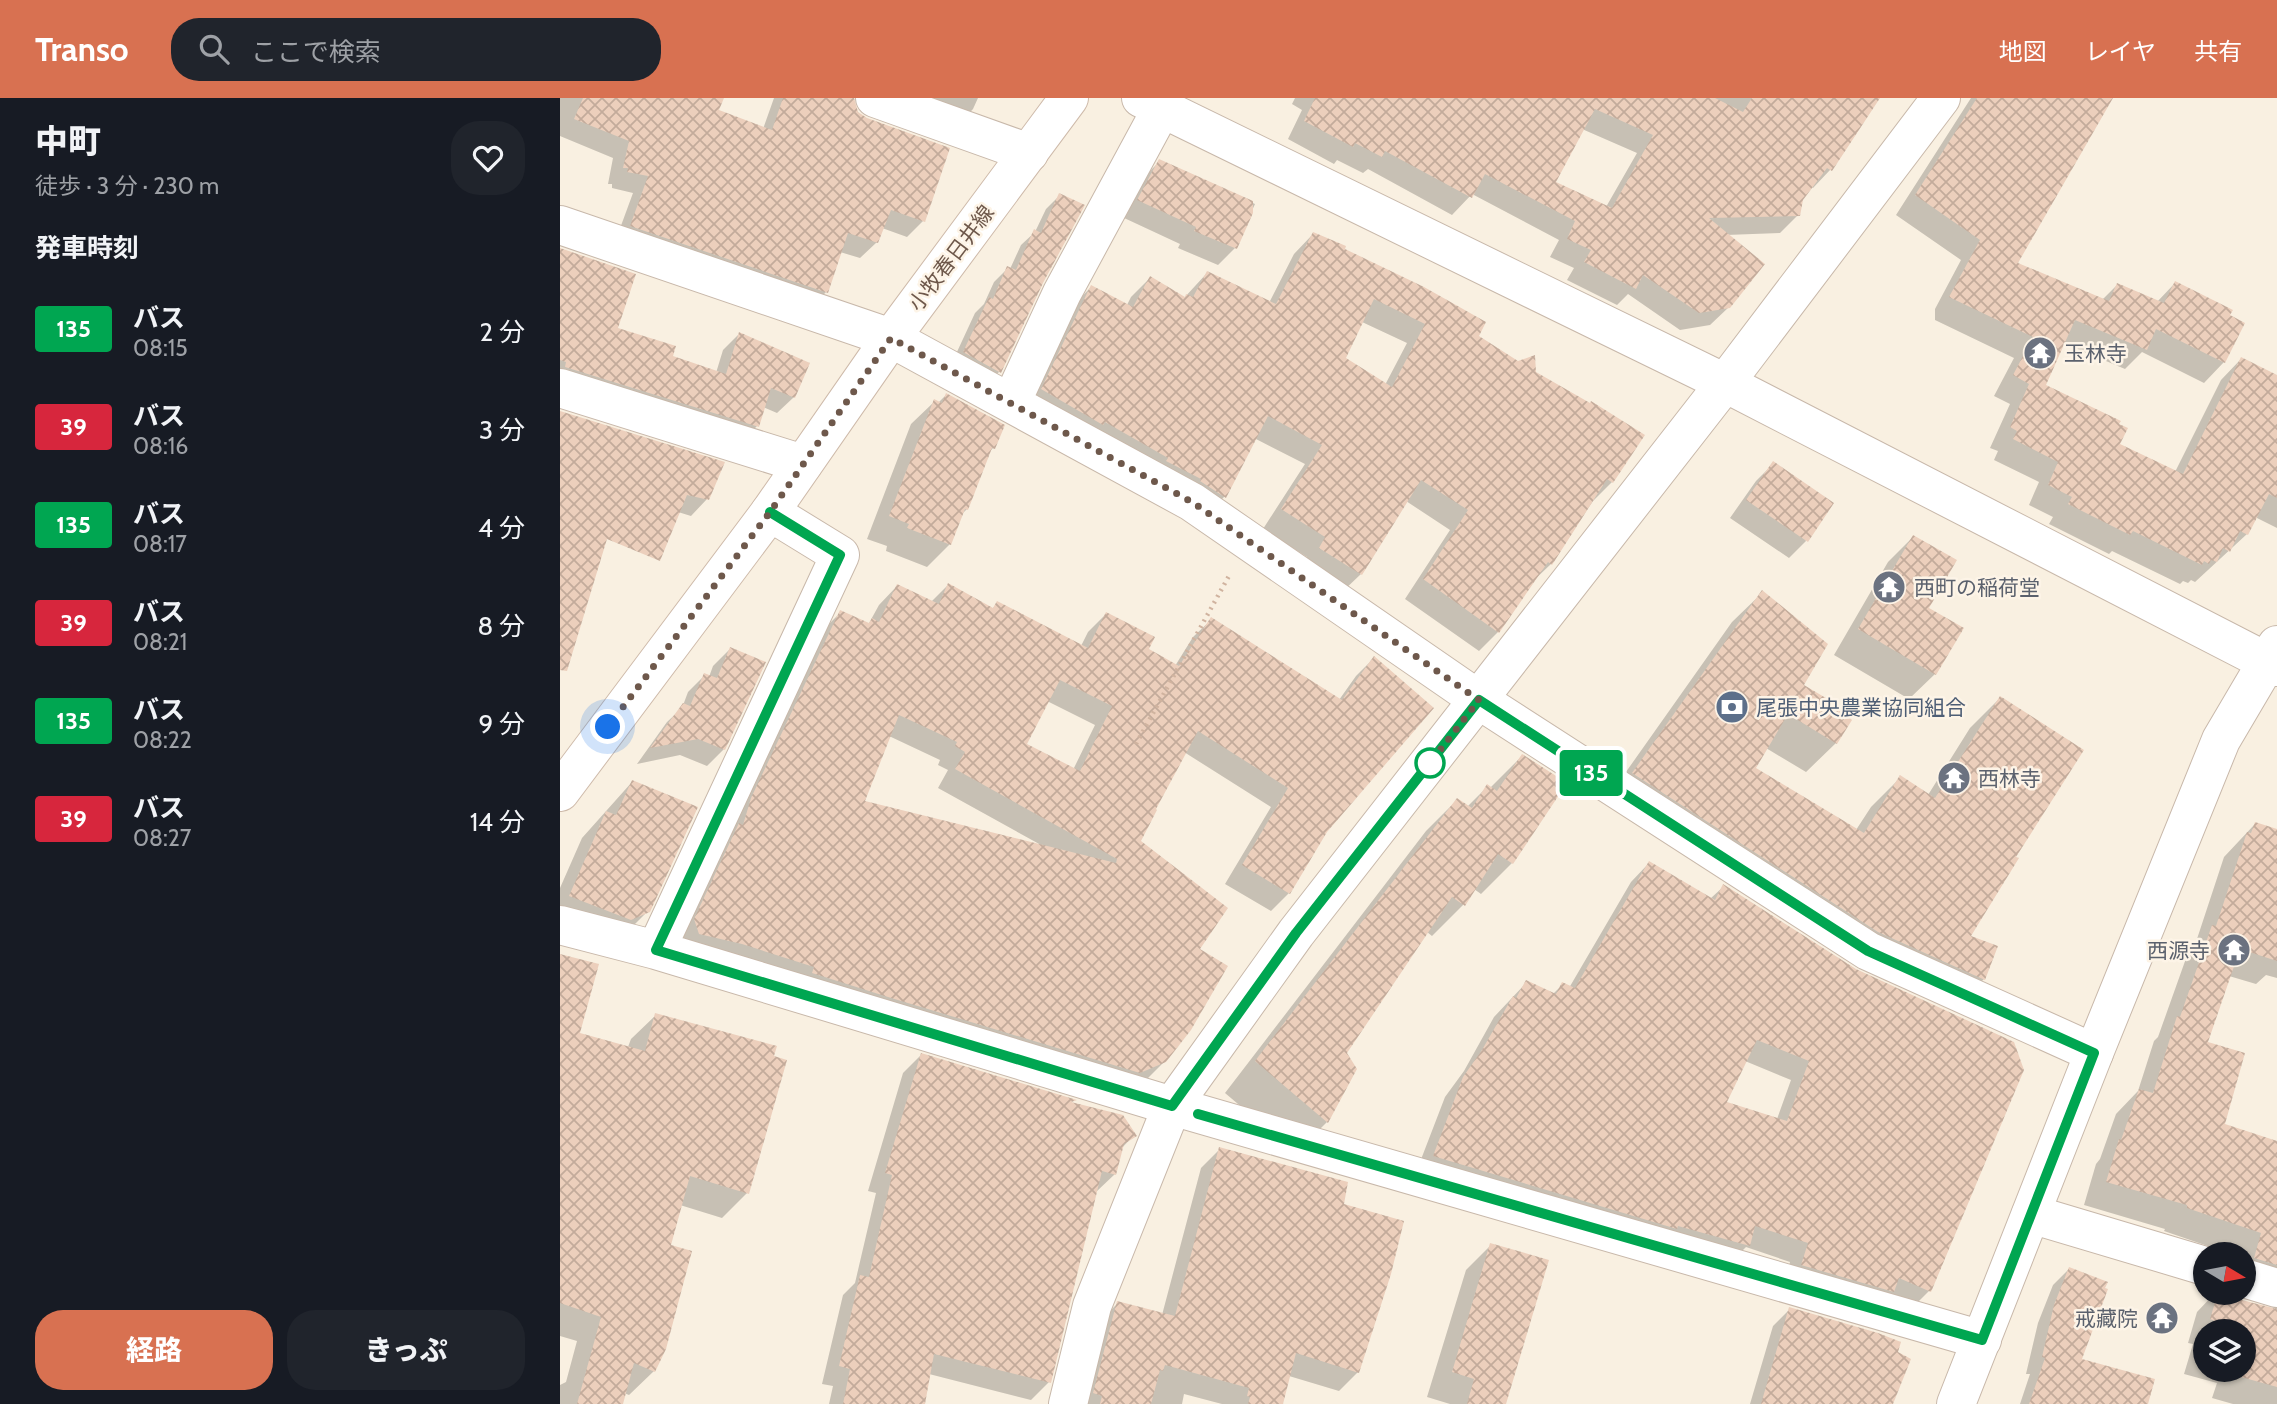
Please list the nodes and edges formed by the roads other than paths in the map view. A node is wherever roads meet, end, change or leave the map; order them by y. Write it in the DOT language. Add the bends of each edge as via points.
graph roads {
  1 [pos="875,98"];
  2 [pos="1069,98"];
  3 [pos="1941,98"];
  4 [pos="1151,103"];
  5 [pos="1029,153"];
  6 [pos="560,225"];
  7 [pos="891,338"];
  8 [pos="1725,383"];
  9 [pos="560,388"];
  10 [pos="1011,403"];
  11 [pos="803,464"];
  12 [pos="770,512"];
  13 [pos="2273,658"];
  14 [pos="1479,700"];
  15 [pos="560,792"];
  16 [pos="560,925"];
  17 [pos="656,950"];
  18 [pos="2094,1053"];
  19 [pos="1172,1106"];
  20 [pos="2031,1214"];
  21 [pos="2193,1262"];
  22 [pos="2256,1282"];
  23 [pos="2277,1288"];
  24 [pos="1982,1340"];
  25 [pos="1068,1404"];
  26 [pos="1956,1404"];
  1 -- 5 [label="street"];
  2 -- 5 [label="street, 小牧春日井線"];
  3 -- 8 [label="street"];
  4 -- 8 [label="street"];
  4 -- 10 [label="street"];
  5 -- 7 [label="street, 小牧春日井線"];
  6 -- 7 [label="street"];
  7 -- 10 [label="street"];
  7 -- 11 [label="street, 小牧春日井線"];
  8 -- 13 [label="street"];
  8 -- 14 [label="street"];
  9 -- 11 [label="street"];
  10 -- 14 [label="street" via="1192,502"];
  11 -- 12 [label="street, 小牧春日井線"];
  12 -- 15 [label="street, 小牧春日井線"];
  12 -- 17 [label="street" via="840,555"];
  13 -- 18 [label="street" via="2221,740"];
  14 -- 18 [label="street" via="1868,951"];
  14 -- 19 [label="street" via="1296,933"];
  16 -- 17 [label="street"];
  17 -- 19 [label="street"];
  18 -- 20 [label="street"];
  19 -- 24 [label="street"];
  19 -- 25 [label="street" via="1092,1306"];
  20 -- 21 [label="street"];
  20 -- 24 [label="street"];
  22 -- 23 [label="street"];
  24 -- 26 [label="street"];
}
